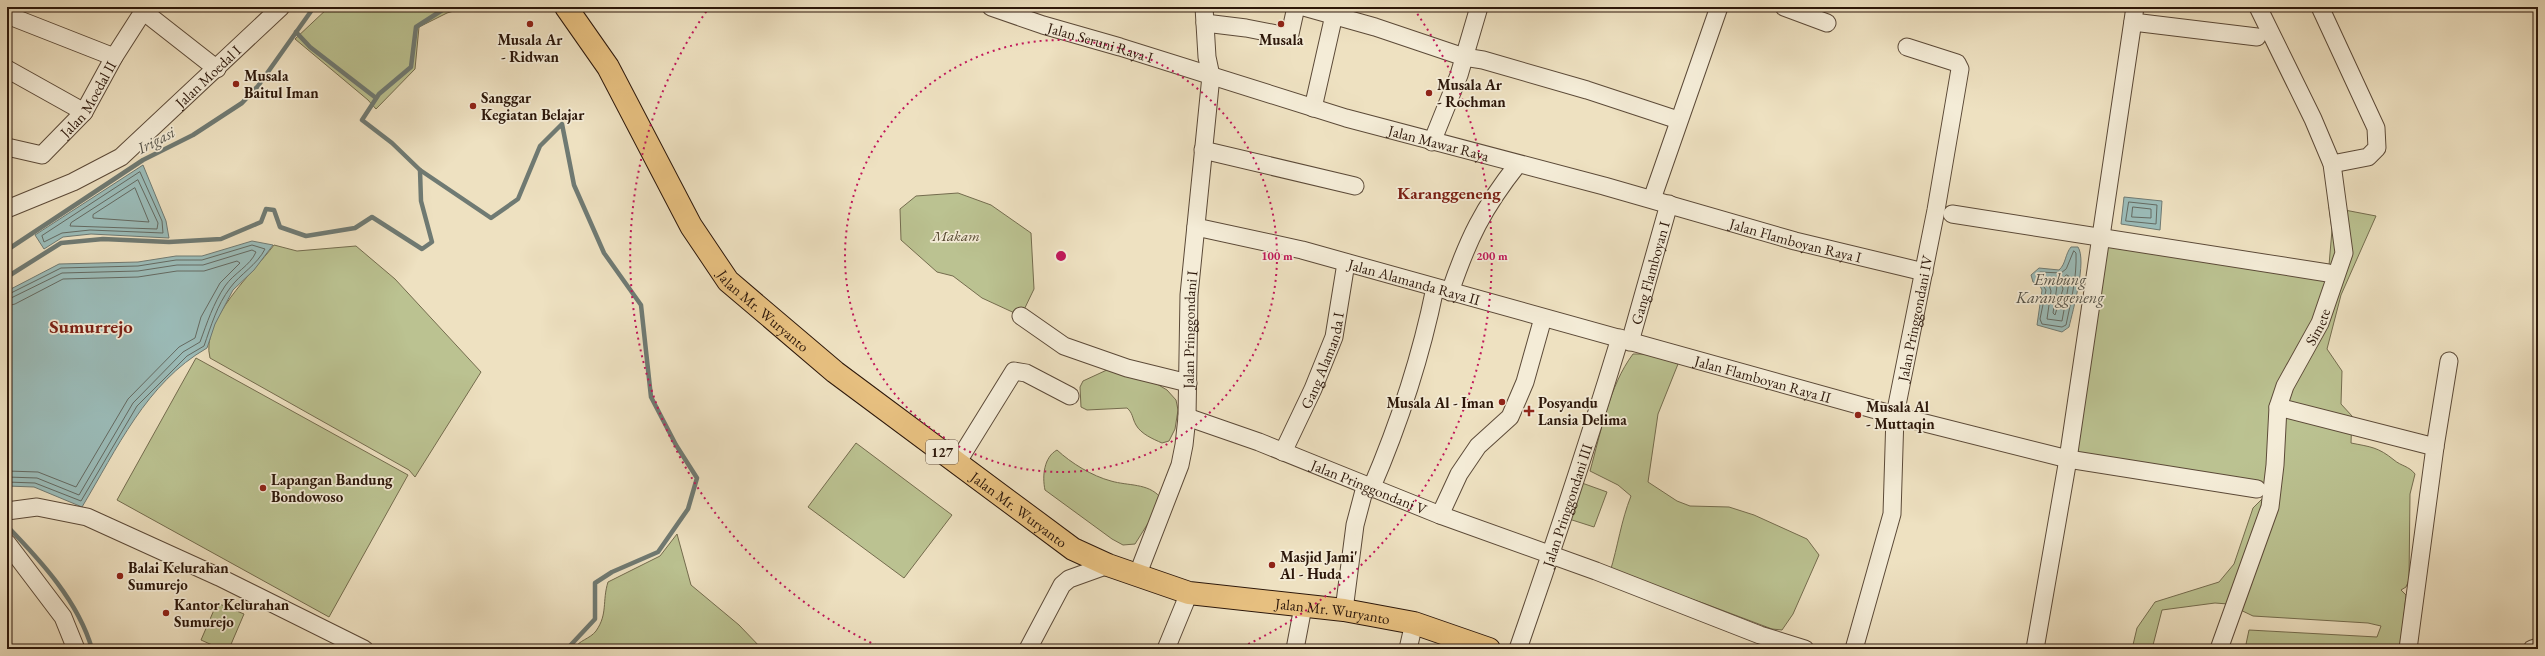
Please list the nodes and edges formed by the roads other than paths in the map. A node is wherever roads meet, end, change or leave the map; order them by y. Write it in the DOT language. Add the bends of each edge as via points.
graph roads {
  1 [pos="281,7"];
  2 [pos="566,7"];
  3 [pos="991,7"];
  4 [pos="1296,7"];
  5 [pos="1304,7"];
  6 [pos="1479,7"];
  7 [pos="1719,7"];
  8 [pos="1784,7"];
  9 [pos="2258,7"];
  10 [pos="2320,7"];
  11 [pos="144,9"];
  12 [pos="2134,14"];
  13 [pos="7,15"];
  14 [pos="1205,15"];
  15 [pos="1334,15"];
  16 [pos="1827,23"];
  17 [pos="2257,37"];
  18 [pos="1907,47"];
  19 [pos="114,57"];
  20 [pos="1464,57"];
  21 [pos="7,69"];
  22 [pos="217,69"];
  23 [pos="1211,76"];
  24 [pos="1313,108"];
  25 [pos="84,112"];
  26 [pos="1678,120"];
  27 [pos="1432,142"];
  28 [pos="7,147"];
  29 [pos="1203,150"];
  30 [pos="1518,164"];
  31 [pos="2332,164"];
  32 [pos="1355,186"];
  33 [pos="1652,199"];
  34 [pos="1669,204"];
  35 [pos="7,209"];
  36 [pos="1952,214"];
  37 [pos="1196,227"];
  38 [pos="2100,238"];
  39 [pos="1346,263"];
  40 [pos="1924,272"];
  41 [pos="2328,273"];
  42 [pos="1442,290"];
  43 [pos="1021,316"];
  44 [pos="1543,318"];
  45 [pos="1625,340"];
  46 [pos="2449,361"];
  47 [pos="1188,383"];
  48 [pos="1070,396"];
  49 [pos="2278,407"];
  50 [pos="1895,416"];
  51 [pos="1188,417"];
  52 [pos="2435,447"];
  53 [pos="1283,452"];
  54 [pos="2068,459"];
  55 [pos="957,463"];
  56 [pos="1368,488"];
  57 [pos="2257,489"];
  58 [pos="7,511"];
  59 [pos="1440,515"];
  60 [pos="7,543"];
  61 [pos="1550,555"];
  62 [pos="1108,565"];
  63 [pos="1137,576"];
  64 [pos="1189,592"];
  65 [pos="1303,607"];
  66 [pos="1344,610"];
  67 [pos="1414,623"];
  68 [pos="2538,647"];
  69 [pos="76,649"];
  70 [pos="364,649"];
  71 [pos="1028,649"];
  72 [pos="1166,649"];
  73 [pos="1295,649"];
  74 [pos="1408,649"];
  75 [pos="1489,649"];
  76 [pos="1518,649"];
  77 [pos="1805,649"];
  78 [pos="1854,649"];
  79 [pos="2035,649"];
  80 [pos="2219,649"];
  81 [pos="2408,649"];
  82 [pos="2532,649"];
  1 -- 22 [label="street, Jalan Moedal I"];
  2 -- 55 [label="main road, Jalan Mr. Wuryanto / 127" via="608,67 691,226 728,281 835,372"];
  3 -- 23 [label="street, Jalan Seruni Raya I"];
  4 -- 14 [label="street" via="1288,36 1246,28"];
  5 -- 15 [label="street"];
  6 -- 20 [label="street"];
  7 -- 26 [label="street"];
  8 -- 16 [label="street"];
  9 -- 31 [label="street, Simete"];
  10 -- 31 [label="street" via="2373,120 2378,139 2377,148 2368,157"];
  11 -- 19 [label="street, Jalan Moedal II"];
  11 -- 22 [label="street"];
  12 -- 17 [label="street"];
  12 -- 38 [label="street"];
  13 -- 19 [label="street"];
  14 -- 23 [label="street, Jalan Pringgondani I"];
  15 -- 20 [label="street"];
  15 -- 24 [label="street"];
  18 -- 40 [label="street, Jalan Pringgondani IV" via="1958,63 1960,66"];
  19 -- 25 [label="street, Jalan Moedal II"];
  20 -- 26 [label="street" via="1483,60 1587,90"];
  20 -- 27 [label="street"];
  21 -- 25 [label="street"];
  22 -- 35 [label="street, Jalan Moedal I" via="121,157 73,182"];
  23 -- 24 [label="street, Jalan Mawar Raya"];
  23 -- 29 [label="street, Jalan Pringgondani I"];
  24 -- 27 [label="street, Jalan Mawar Raya"];
  25 -- 28 [label="street, Jalan Moedal II" via="42,155"];
  26 -- 33 [label="street"];
  27 -- 30 [label="street, Jalan Mawar Raya"];
  29 -- 32 [label="street"];
  29 -- 37 [label="street, Jalan Pringgondani I"];
  30 -- 33 [label="street, Jalan Mawar Raya"];
  30 -- 42 [label="street" via="1493,196"];
  31 -- 49 [label="street, Simete" via="2344,253 2320,323 2285,386"];
  33 -- 34 [label="street, Jalan Mawar Raya"];
  34 -- 40 [label="street, Jalan Flamboyan Raya I" via="1795,241"];
  34 -- 45 [label="street, Gang Flamboyan I"];
  36 -- 38 [label="street"];
  37 -- 39 [label="street, Jalan Alamanda Raya II" via="1302,250"];
  37 -- 47 [label="street, Jalan Pringgondani I" via="1189,296"];
  38 -- 41 [label="street"];
  38 -- 54 [label="street"];
  39 -- 42 [label="street, Jalan Alamanda Raya II"];
  39 -- 53 [label="street, Gang Alamanda I" via="1334,337"];
  40 -- 50 [label="street, Jalan Pringgondani IV"];
  42 -- 44 [label="street, Jalan Alamanda Raya II"];
  42 -- 56 [label="street" via="1394,434"];
  43 -- 47 [label="street" via="1064,346 1127,368"];
  44 -- 45 [label="street, Jalan Alamanda Raya II"];
  44 -- 59 [label="street" via="1525,382 1510,417 1478,446 1459,474"];
  45 -- 50 [label="street, Jalan Flamboyan Raya II"];
  45 -- 61 [label="street, Jalan Pringgondani III"];
  46 -- 52 [label="street"];
  47 -- 51 [label="street, Jalan Pringgondani I"];
  48 -- 55 [label="street" via="1026,374 1014,371"];
  49 -- 52 [label="street"];
  49 -- 80 [label="street, Simete" via="2270,507"];
  50 -- 54 [label="street, Jalan Flamboyan Raya II"];
  50 -- 78 [label="street, Jalan Pringgondani IV" via="1892,514"];
  51 -- 53 [label="street, Jalan Pringgondani V"];
  51 -- 63 [label="street, Jalan Pringgondani I" via="1180,465"];
  52 -- 81 [label="street"];
  53 -- 56 [label="street, Jalan Pringgondani V"];
  54 -- 57 [label="street, Jalan Flamboyan Raya II"];
  54 -- 79 [label="street"];
  55 -- 62 [label="main road, Jalan Mr. Wuryanto / 127" via="1073,549"];
  56 -- 59 [label="street, Jalan Pringgondani V"];
  56 -- 66 [label="street" via="1355,525"];
  58 -- 70 [label="street" via="37,507 87,517 219,577"];
  59 -- 61 [label="street, Jalan Pringgondani V"];
  60 -- 69 [label="street" via="63,617"];
  61 -- 76 [label="street, Jalan Pringgondani III"];
  61 -- 77 [label="street, Jalan Pringgondani V" via="1693,607 1760,635"];
  62 -- 63 [label="main road, Jalan Mr. Wuryanto / 127"];
  62 -- 71 [label="street" via="1069,579 1062,585"];
  63 -- 64 [label="main road, Jalan Mr. Wuryanto / 127"];
  64 -- 65 [label="main road, Jalan Mr. Wuryanto / 127"];
  64 -- 72 [label="street"];
  65 -- 66 [label="main road, Jalan Mr. Wuryanto / 127"];
  65 -- 73 [label="street"];
  66 -- 67 [label="main road, Jalan Mr. Wuryanto / 127"];
  67 -- 74 [label="street"];
  67 -- 75 [label="main road, Jalan Mr. Wuryanto / 127"];
  68 -- 82 [label="street"];
}
